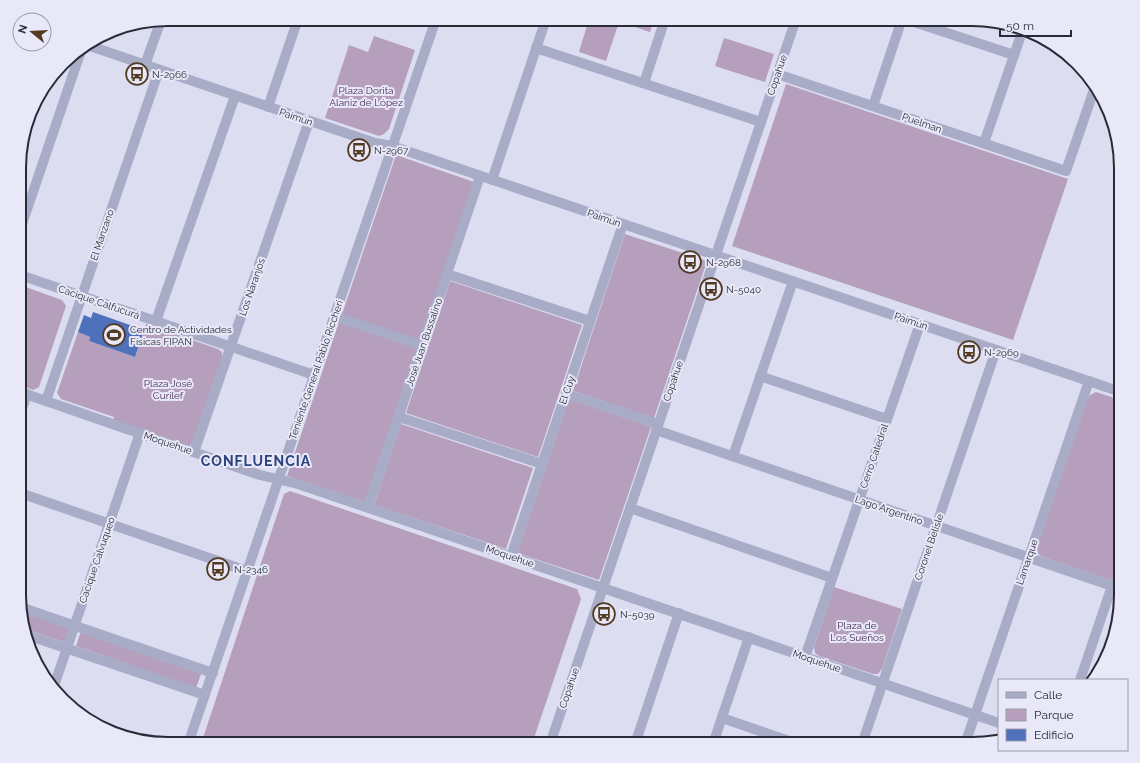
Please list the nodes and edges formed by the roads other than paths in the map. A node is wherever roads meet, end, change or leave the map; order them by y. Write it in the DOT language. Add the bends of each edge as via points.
graph roads {
  1 [pos="159,26"];
  2 [pos="296,26"];
  3 [pos="434,26"];
  4 [pos="544,26"];
  5 [pos="663,26"];
  6 [pos="794,26"];
  7 [pos="900,26"];
  8 [pos="927,26"];
  9 [pos="1021,35"];
  10 [pos="93,47"];
  11 [pos="536,48"];
  12 [pos="1014,54"];
  13 [pos="79,57"];
  14 [pos="145,65"];
  15 [pos="159,70"];
  16 [pos="778,74"];
  17 [pos="644,83"];
  18 [pos="1093,93"];
  19 [pos="235,96"];
  20 [pos="873,106"];
  21 [pos="268,107"];
  22 [pos="309,121"];
  23 [pos="761,122"];
  24 [pos="984,144"];
  25 [pos="392,146"];
  26 [pos="480,176"];
  27 [pos="492,180"];
  28 [pos="26,212"];
  29 [pos="623,224"];
  30 [pos="716,255"];
  31 [pos="447,274"];
  32 [pos="26,276"];
  33 [pos="792,281"];
  34 [pos="82,296"];
  35 [pos="334,316"];
  36 [pos="156,321"];
  37 [pos="590,321"];
  38 [pos="920,324"];
  39 [pos="423,346"];
  40 [pos="231,347"];
  41 [pos="996,350"];
  42 [pos="314,375"];
  43 [pos="760,376"];
  44 [pos="1089,381"];
  45 [pos="1114,390"];
  46 [pos="26,394"];
  47 [pos="566,394"];
  48 [pos="46,401"];
  49 [pos="399,417"];
  50 [pos="887,419"];
  51 [pos="657,427"];
  52 [pos="140,433"];
  53 [pos="194,452"];
  54 [pos="733,456"];
  55 [pos="542,464"];
  56 [pos="278,479"];
  57 [pos="26,495"];
  58 [pos="859,500"];
  59 [pos="368,508"];
  60 [pos="630,508"];
  61 [pos="109,524"];
  62 [pos="936,526"];
  63 [pos="511,556"];
  64 [pos="1028,557"];
  65 [pos="247,571"];
  66 [pos="832,578"];
  67 [pos="603,587"];
  68 [pos="1114,587"];
  69 [pos="1114,593"];
  70 [pos="27,609"];
  71 [pos="678,613"];
  72 [pos="75,626"];
  73 [pos="33,637"];
  74 [pos="749,637"];
  75 [pos="67,648"];
  76 [pos="805,657"];
  77 [pos="213,673"];
  78 [pos="1080,679"];
  79 [pos="55,682"];
  80 [pos="883,683"];
  81 [pos="205,695"];
  82 [pos="974,715"];
  83 [pos="722,718"];
  84 [pos="998,723"];
  85 [pos="190,737"];
  86 [pos="552,737"];
  87 [pos="637,737"];
  88 [pos="715,737"];
  89 [pos="778,737"];
  90 [pos="864,737"];
  91 [pos="966,737"];
  1 -- 14 [label="street"];
  2 -- 21 [label="street"];
  3 -- 25 [label="street, Teniente General Pablo Riccheri"];
  4 -- 11 [label="street"];
  5 -- 17 [label="street"];
  6 -- 16 [label="street, Copahue"];
  7 -- 20 [label="street"];
  8 -- 12 [label="street"];
  9 -- 12 [label="street"];
  10 -- 14 [label="street, Paimún"];
  11 -- 17 [label="street"];
  11 -- 27 [label="street"];
  12 -- 24 [label="street"];
  13 -- 28 [label="street"];
  14 -- 15 [label="street, Paimún"];
  15 -- 19 [label="street, Paimún"];
  15 -- 34 [label="street, El Manzano"];
  16 -- 20 [label="street, Puelman"];
  16 -- 23 [label="street, Copahue"];
  17 -- 23 [label="street"];
  18 -- 24 [label="street, Puelman" via="1066,171"];
  19 -- 21 [label="street, Paimún"];
  19 -- 36 [label="street"];
  20 -- 24 [label="street, Puelman"];
  21 -- 22 [label="street, Paimún"];
  22 -- 25 [label="street, Paimún" via="374,144"];
  22 -- 40 [label="street, Los Naranjos"];
  23 -- 30 [label="street, Copahue"];
  25 -- 26 [label="street, Paimún"];
  25 -- 35 [label="street, Teniente General Pablo Riccheri"];
  26 -- 27 [label="street, Paimún"];
  26 -- 31 [label="street, José Juan Bussalino"];
  27 -- 29 [label="street, Paimún"];
  29 -- 30 [label="street, Paimún"];
  29 -- 37 [label="street, El Cuy"];
  30 -- 33 [label="street, Paimún"];
  30 -- 51 [label="street, Copahue"];
  31 -- 37 [label="street"];
  31 -- 39 [label="street, José Juan Bussalino"];
  32 -- 34 [label="street, Cacique Calfucurá"];
  33 -- 38 [label="street, Paimún"];
  33 -- 43 [label="street"];
  34 -- 36 [label="street, Cacique Calfucurá"];
  34 -- 48 [label="street, El Manzano"];
  35 -- 39 [label="street"];
  35 -- 42 [label="street, Teniente General Pablo Riccheri"];
  36 -- 40 [label="street, Cacique Calfucurá"];
  37 -- 47 [label="street, El Cuy"];
  38 -- 41 [label="street, Paimún"];
  38 -- 50 [label="street, Cerro Catedral"];
  39 -- 49 [label="street, José Juan Bussalino"];
  40 -- 42 [label="street, Cacique Calfucurá"];
  40 -- 53 [label="street, Los Naranjos"];
  41 -- 44 [label="street, Paimún"];
  41 -- 62 [label="street, Coronel Belisle"];
  42 -- 56 [label="street, Teniente General Pablo Riccheri"];
  43 -- 50 [label="street"];
  43 -- 54 [label="street"];
  44 -- 45 [label="street, Paimún"];
  44 -- 64 [label="street, Lamarque"];
  46 -- 48 [label="street, Moquehue"];
  47 -- 51 [label="street, Lago Argentino"];
  47 -- 55 [label="street, El Cuy"];
  48 -- 52 [label="street, Moquehue"];
  49 -- 55 [label="street"];
  49 -- 59 [label="street, José Juan Bussalino"];
  50 -- 58 [label="street, Cerro Catedral"];
  51 -- 54 [label="street, Lago Argentino"];
  51 -- 60 [label="street, Copahue"];
  52 -- 53 [label="street, Moquehue"];
  52 -- 61 [label="street, Cacique Calvuqueo"];
  53 -- 56 [label="street, Moquehue"];
  54 -- 58 [label="street, Lago Argentino"];
  55 -- 63 [label="street, El Cuy"];
  56 -- 59 [label="street, Moquehue"];
  56 -- 65 [label="street, Teniente General Pablo Riccheri"];
  57 -- 61 [label="street"];
  58 -- 62 [label="street, Lago Argentino"];
  58 -- 66 [label="street, Cerro Catedral"];
  59 -- 63 [label="street, Moquehue"];
  60 -- 66 [label="street"];
  60 -- 67 [label="street, Copahue"];
  61 -- 65 [label="street"];
  61 -- 72 [label="street, Cacique Calvuqueo"];
  62 -- 64 [label="street, Lago Argentino"];
  62 -- 80 [label="street, Coronel Belisle"];
  63 -- 67 [label="street, Moquehue"];
  64 -- 68 [label="street, Lago Argentino"];
  64 -- 82 [label="street, Lamarque"];
  65 -- 77 [label="street, Teniente General Pablo Riccheri"];
  66 -- 76 [label="street, Cerro Catedral"];
  67 -- 71 [label="street, Moquehue"];
  67 -- 86 [label="street, Copahue"];
  69 -- 78 [label="street"];
  70 -- 72 [label="street"];
  71 -- 74 [label="street, Moquehue"];
  71 -- 87 [label="street"];
  72 -- 75 [label="street, Cacique Calvuqueo"];
  72 -- 77 [label="street"];
  73 -- 75 [label="street"];
  74 -- 76 [label="street, Moquehue"];
  74 -- 83 [label="street"];
  75 -- 79 [label="street, Cacique Calvuqueo"];
  75 -- 81 [label="street"];
  76 -- 80 [label="street, Moquehue"];
  77 -- 81 [label="street, Teniente General Pablo Riccheri"];
  80 -- 82 [label="street, Moquehue"];
  80 -- 90 [label="street, Coronel Belisle"];
  81 -- 85 [label="street, Teniente General Pablo Riccheri"];
  82 -- 84 [label="street, Moquehue"];
  82 -- 91 [label="street, Lamarque"];
  83 -- 88 [label="street"];
  83 -- 89 [label="street"];
}
